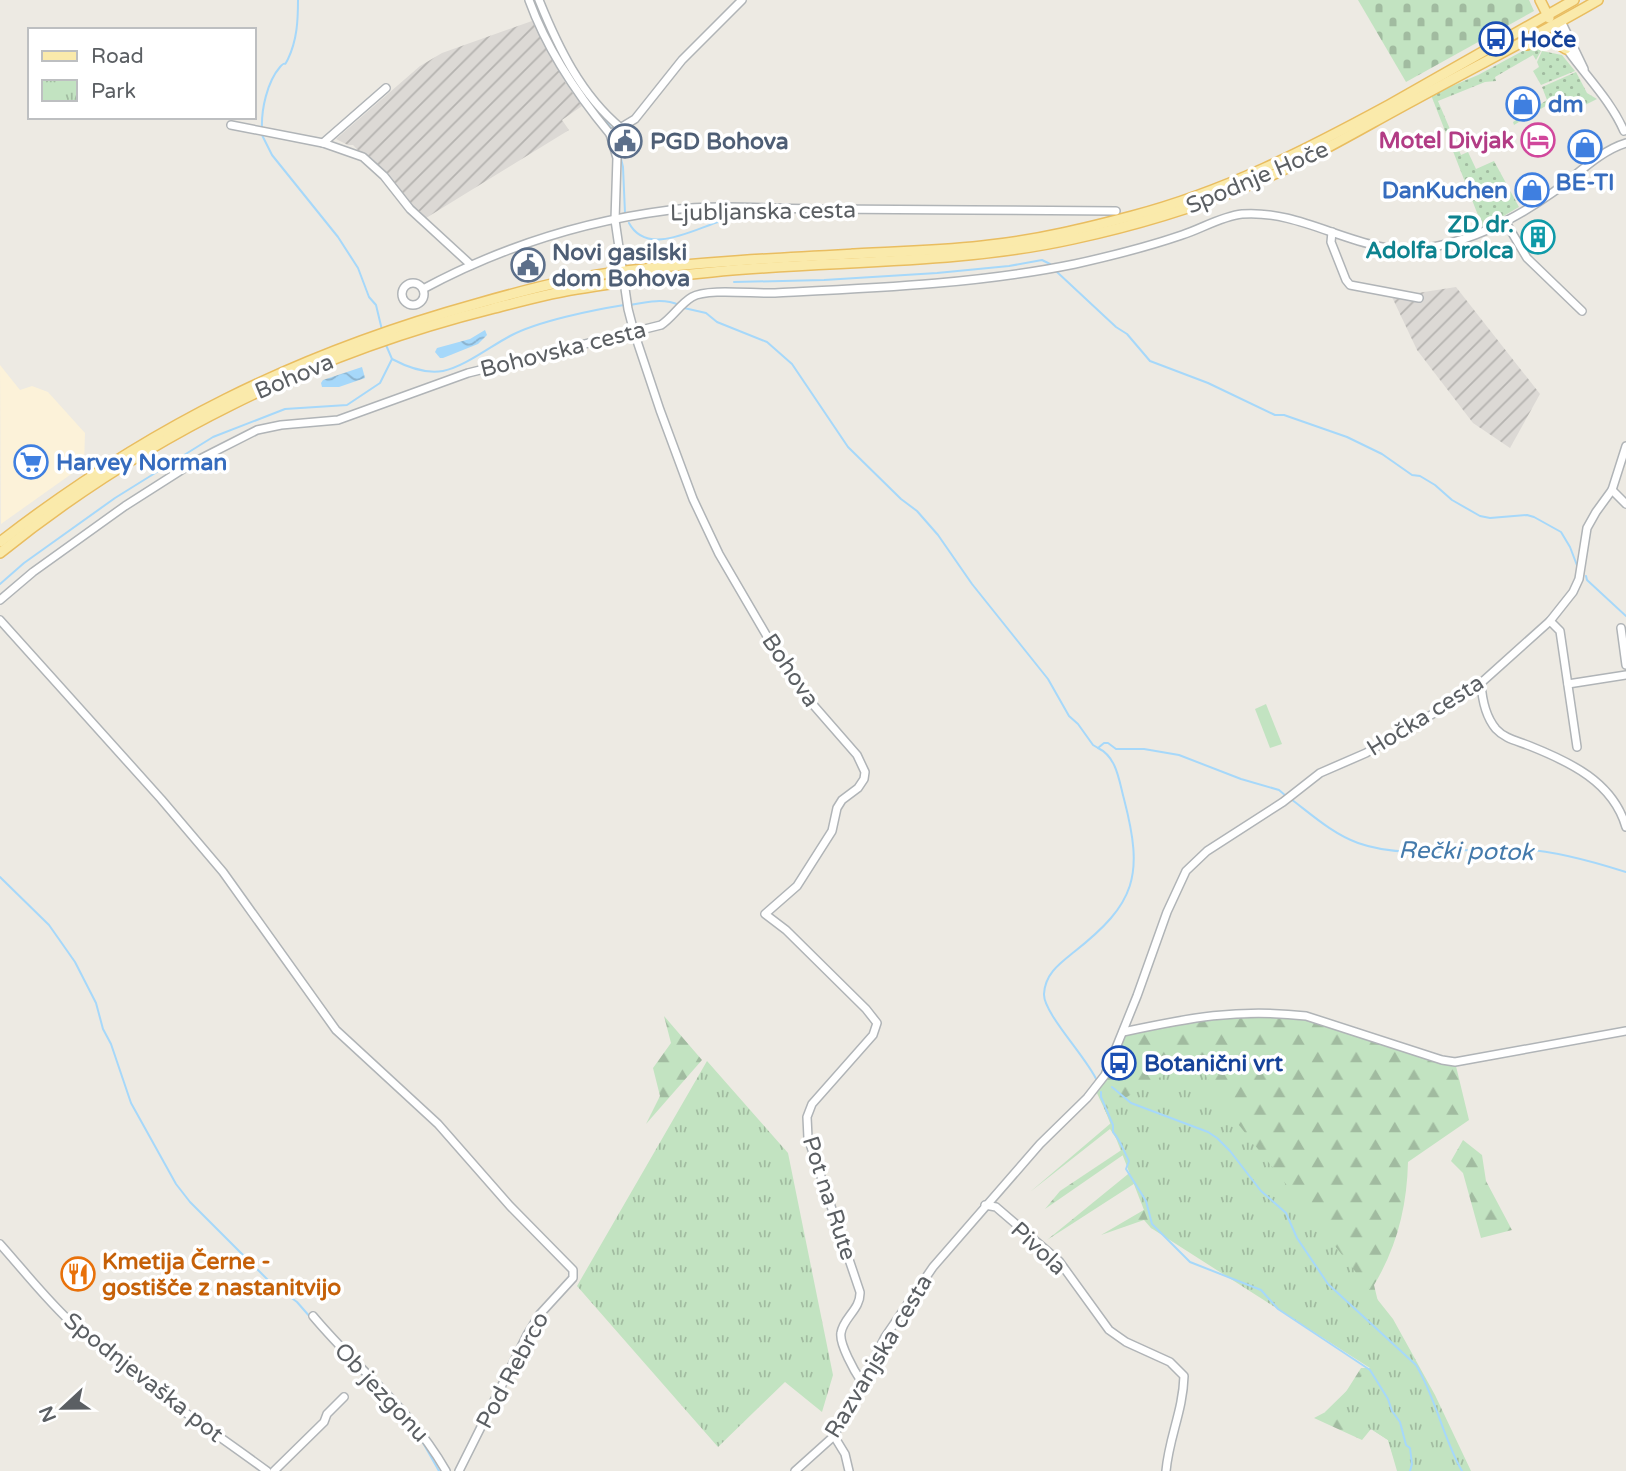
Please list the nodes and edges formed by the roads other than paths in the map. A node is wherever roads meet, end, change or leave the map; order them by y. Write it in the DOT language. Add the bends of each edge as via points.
graph roads {
  1 [pos="529,0"];
  2 [pos="539,0"];
  3 [pos="742,0"];
  4 [pos="1539,0"];
  5 [pos="1549,0"];
  6 [pos="1574,0"];
  7 [pos="1598,0"];
  8 [pos="1551,13"];
  9 [pos="1557,24"];
  10 [pos="1566,49"];
  11 [pos="1503,53"];
  12 [pos="1587,76"];
  13 [pos="386,88"];
  14 [pos="1609,105"];
  15 [pos="1626,121"];
  16 [pos="231,125"];
  17 [pos="614,131"];
  18 [pos="1625,135"];
  19 [pos="323,143"];
  20 [pos="1116,211"];
  21 [pos="615,220"];
  22 [pos="1505,221"];
  23 [pos="1332,232"];
  24 [pos="884,256"];
  25 [pos="471,265"];
  26 [pos="623,271"];
  27 [pos="624,283"];
  28 [pos="423,289"];
  29 [pos="1419,298"];
  30 [pos="1582,311"];
  31 [pos="634,332"];
  32 [pos="390,333"];
  33 [pos="376,338"];
  34 [pos="1626,446"];
  35 [pos="1612,490"];
  36 [pos="1626,504"];
  37 [pos="0,542"];
  38 [pos="0,553"];
  39 [pos="0,600"];
  40 [pos="0,620"];
  41 [pos="1550,621"];
  42 [pos="1621,628"];
  43 [pos="1626,665"];
  44 [pos="1626,675"];
  45 [pos="1481,683"];
  46 [pos="1568,684"];
  47 [pos="1577,747"];
  48 [pos="837,808"];
  49 [pos="1626,827"];
  50 [pos="1626,1031"];
  51 [pos="1123,1032"];
  52 [pos="985,1205"];
  53 [pos="0,1244"];
  54 [pos="313,1316"];
  55 [pos="861,1381"];
  56 [pos="344,1398"];
  57 [pos="834,1436"];
  58 [pos="267,1471"];
  59 [pos="274,1471"];
  60 [pos="446,1471"];
  61 [pos="459,1471"];
  62 [pos="795,1471"];
  63 [pos="849,1471"];
  64 [pos="1166,1471"];
  1 -- 17 [label="street, Bohova" via="568,80"];
  2 -- 17 [label="street" via="579,80"];
  3 -- 17 [label="street" via="682,60 635,119"];
  4 -- 8 [label="main road"];
  5 -- 8 [label="main road"];
  6 -- 8 [label="main road, Spodnje Hoče"];
  7 -- 9 [label="main road, Spodnje Hoče"];
  8 -- 9 [label="main road"];
  8 -- 24 [label="main road, Spodnje Hoče" via="1310,148 1178,203 1069,231"];
  9 -- 10 [label="street"];
  9 -- 11 [label="main road, Spodnje Hoče"];
  9 -- 12 [label="street"];
  10 -- 11 [label="main road" via="1542,40"];
  10 -- 12 [label="street"];
  11 -- 24 [label="main road, Spodnje Hoče" via="1314,155 1181,211 1071,240 992,254"];
  12 -- 14 [label="street"];
  13 -- 19 [label="street"];
  14 -- 15 [label="street"];
  14 -- 18 [label="street"];
  16 -- 19 [label="street"];
  17 -- 21 [label="street, Bohova"];
  18 -- 22 [label="street, Bohovska cesta" via="1551,194"];
  19 -- 25 [label="street" via="372,164 410,209"];
  20 -- 21 [label="street, Ljubljanska cesta" via="745,208 672,210"];
  21 -- 25 [label="street, Ljubljanska cesta" via="584,226"];
  21 -- 26 [label="street, Bohova"];
  22 -- 23 [label="street, Bohovska cesta" via="1458,241 1409,250 1377,247"];
  22 -- 30 [label="street" via="1527,258"];
  23 -- 29 [label="street" via="1331,242 1350,285"];
  23 -- 31 [label="street, Bohovska cesta" via="1293,220 1243,214 1157,244 993,277 763,294 708,291 688,299 661,325"];
  24 -- 26 [label="main road, Bohova" via="714,262"];
  24 -- 27 [label="main road, Bohova"];
  25 -- 28 [label="street, Ljubljanska cesta"];
  26 -- 27 [label="street, Bohova"];
  26 -- 32 [label="main road, Bohova" via="534,288"];
  27 -- 31 [label="street, Bohova"];
  27 -- 32 [label="main road, Bohova" via="536,297"];
  31 -- 39 [label="street, Bohovska cesta" via="468,373 338,420 257,429 125,506"];
  31 -- 48 [label="street, Bohova" via="682,473 719,554 784,665 863,764 864,779"];
  32 -- 33 [label="main road, Bohova"];
  33 -- 37 [label="main road, Bohova" via="282,371 200,411 90,476"];
  33 -- 38 [label="main road, Bohova" via="173,436 94,484"];
  34 -- 35 [label="street, Hočka cesta"];
  35 -- 36 [label="street"];
  35 -- 41 [label="street, Hočka cesta" via="1586,529 1576,586"];
  40 -- 61 [label="street, Pod Rebrco" via="223,872 336,1030 438,1124 570,1267 573,1278 527,1335"];
  41 -- 45 [label="street, Hočka cesta"];
  41 -- 46 [label="street" via="1560,631"];
  42 -- 43 [label="street"];
  44 -- 46 [label="street"];
  45 -- 49 [label="street" via="1485,708 1497,729 1508,738 1556,756 1597,782 1618,807"];
  45 -- 51 [label="street, Hočka cesta" via="1414,727 1320,773 1207,851 1175,890"];
  46 -- 47 [label="street"];
  48 -- 55 [label="street, Pot na Rute" via="832,831 797,886 765,914 877,1023 865,1044 812,1104 807,1117 808,1138 860,1292 841,1341"];
  50 -- 51 [label="street" via="1455,1062 1290,1014 1205,1015"];
  51 -- 52 [label="street" via="1100,1083"];
  52 -- 55 [label="street, Razvanjska cesta" via="933,1267"];
  52 -- 64 [label="street, Pivola" via="996,1207 1059,1261 1109,1330 1170,1362 1184,1376"];
  53 -- 58 [label="street, Spodnjevaška pot" via="47,1299 92,1341"];
  54 -- 60 [label="street, Ob jezgonu" via="409,1416"];
  55 -- 57 [label="street, Razvanjska cesta"];
  56 -- 59 [label="street"];
  57 -- 62 [label="street, Razvanjska cesta"];
  57 -- 63 [label="street"];
}
